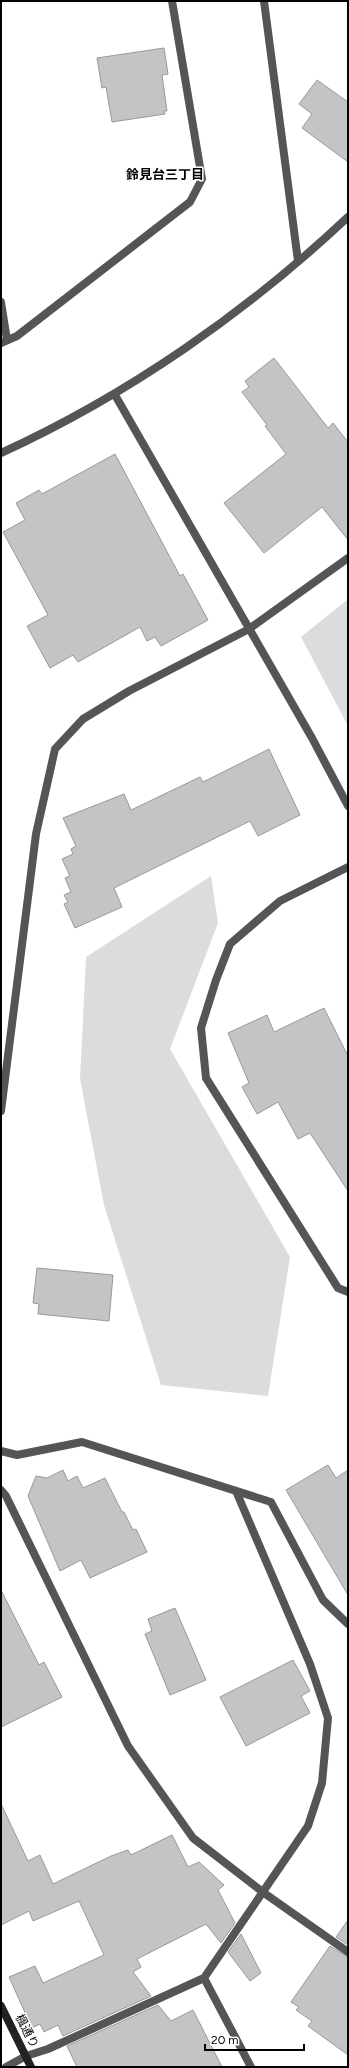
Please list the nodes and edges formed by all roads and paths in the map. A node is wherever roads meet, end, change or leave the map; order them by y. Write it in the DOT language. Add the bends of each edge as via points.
graph roads {
  1 [pos="172,1"];
  2 [pos="264,1"];
  3 [pos="348,216"];
  4 [pos="298,261"];
  5 [pos="1,302"];
  6 [pos="4,342"];
  7 [pos="115,395"];
  8 [pos="1,453"];
  9 [pos="348,558"];
  10 [pos="249,629"];
  11 [pos="348,806"];
  12 [pos="348,867"];
  13 [pos="1,1111"];
  14 [pos="348,1292"];
  15 [pos="1,1451"];
  16 [pos="1,1490"];
  17 [pos="236,1491"];
  18 [pos="348,1624"];
  19 [pos="264,1893"];
  20 [pos="348,1952"];
  21 [pos="204,1978"];
  22 [pos="1,2006"];
  23 [pos="26,2056"];
  24 [pos="6,2067"];
  25 [pos="31,2067"];
  26 [pos="251,2067"];
  1 -- 6 [label="street" via="202,179 190,202 17,336"];
  2 -- 4 [label="street"];
  3 -- 4 [label="street"];
  4 -- 7 [label="street" via="259,296"];
  5 -- 6 [label="street"];
  7 -- 8 [label="street"];
  7 -- 10 [label="street"];
  9 -- 10 [label="street"];
  10 -- 11 [label="street"];
  10 -- 13 [label="street" via="129,691 83,719 55,749 36,834"];
  12 -- 14 [label="street" via="280,901 230,944 201,1028 206,1078 338,1288"];
  15 -- 17 [label="street" via="17,1455 82,1442"];
  16 -- 19 [label="street" via="128,1746 193,1838"];
  17 -- 18 [label="street" via="271,1502 323,1600"];
  17 -- 19 [label="street" via="310,1664 328,1718 322,1783 308,1826"];
  19 -- 20 [label="street"];
  19 -- 21 [label="street"];
  21 -- 23 [label="street" via="48,2050"];
  21 -- 26 [label="street"];
  22 -- 23 [label="street, 楓通り"];
  23 -- 24 [label="street"];
  23 -- 25 [label="street, 楓通り"];
}
